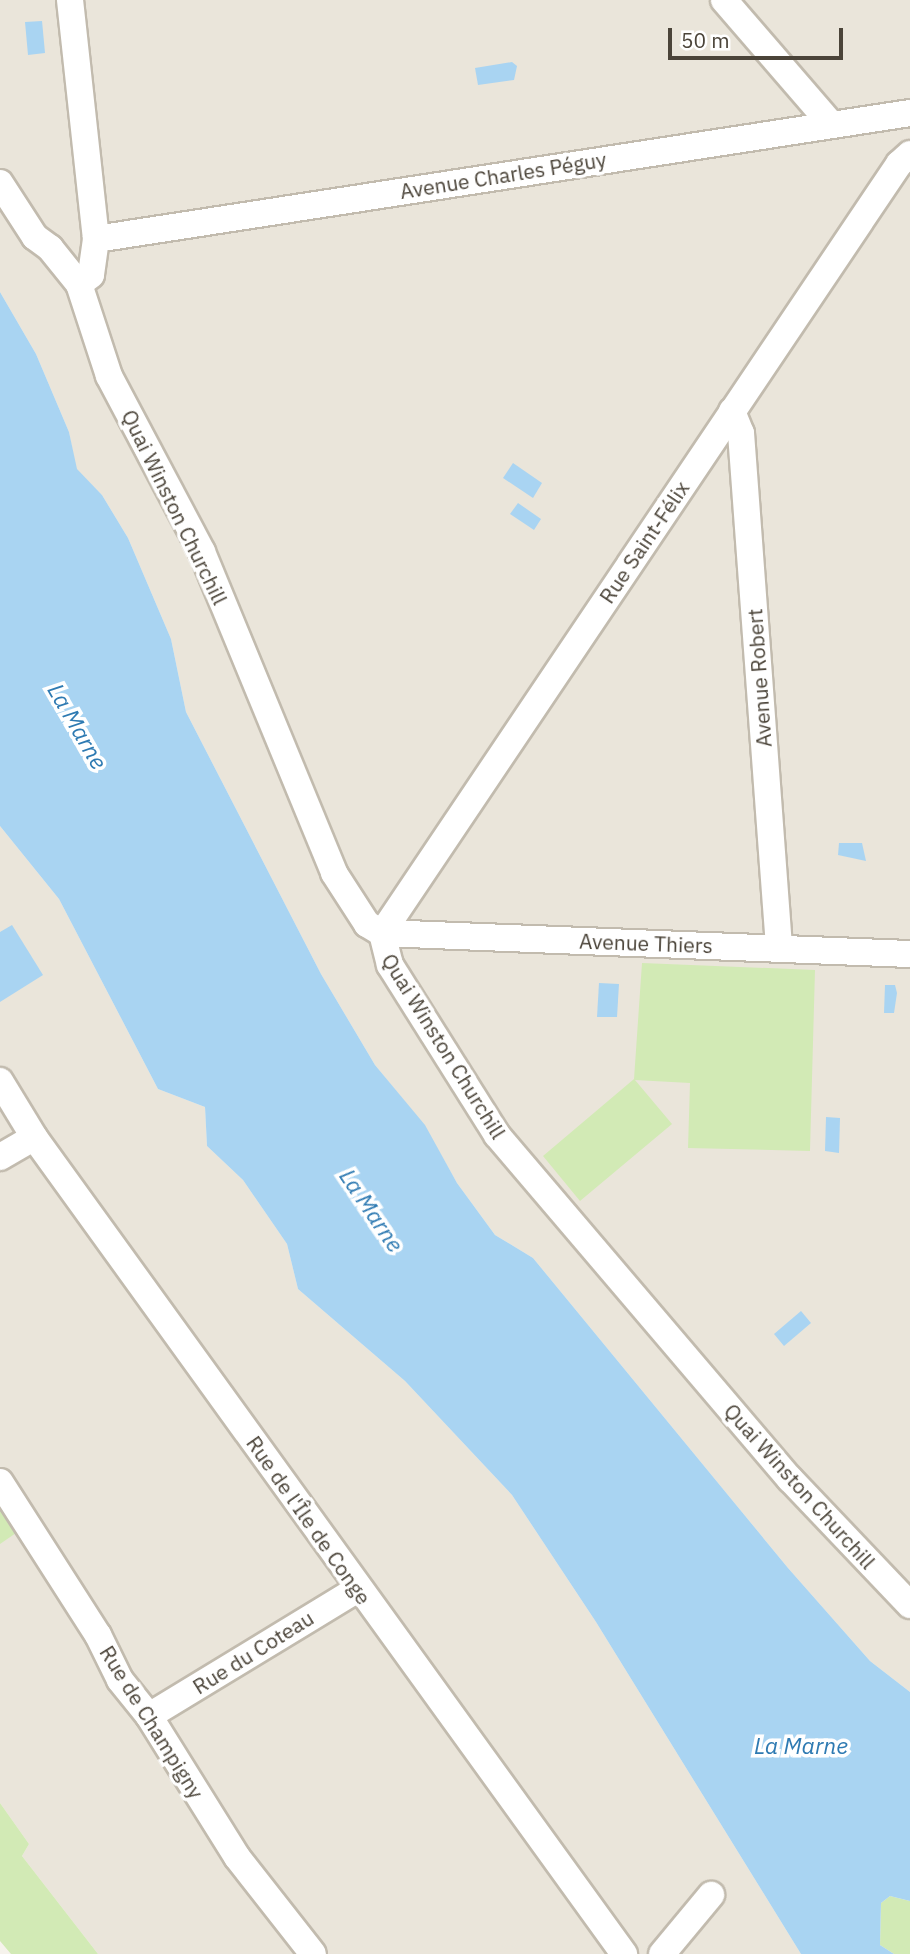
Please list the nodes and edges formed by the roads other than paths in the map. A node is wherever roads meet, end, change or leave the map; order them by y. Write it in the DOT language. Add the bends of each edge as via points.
graph roads {
  1 [pos="70,0"];
  2 [pos="724,0"];
  3 [pos="909,119"];
  4 [pos="831,124"];
  5 [pos="910,154"];
  6 [pos="0,183"];
  7 [pos="96,239"];
  8 [pos="79,284"];
  9 [pos="732,411"];
  10 [pos="382,933"];
  11 [pos="779,947"];
  12 [pos="910,954"];
  13 [pos="0,1081"];
  14 [pos="34,1137"];
  15 [pos="0,1157"];
  16 [pos="0,1482"];
  17 [pos="358,1589"];
  18 [pos="910,1605"];
  19 [pos="149,1716"];
  20 [pos="711,1895"];
  21 [pos="313,1954"];
  22 [pos="624,1954"];
  23 [pos="662,1954"];
  1 -- 7 [label="street"];
  2 -- 4 [label="street"];
  3 -- 4 [label="street, Avenue Charles Péguy"];
  4 -- 7 [label="street, Avenue Charles Péguy"];
  5 -- 9 [label="street, Rue Saint-Félix"];
  6 -- 8 [label="street, Quai Winston Churchill" via="35,237"];
  7 -- 8 [label="street" via="91,275"];
  8 -- 10 [label="street, Quai Winston Churchill" via="109,376 202,552 334,873 354,908"];
  9 -- 10 [label="street, Rue Saint-Félix"];
  9 -- 11 [label="street, Avenue Robert" via="741,433"];
  10 -- 11 [label="street, Avenue Thiers"];
  10 -- 18 [label="street, Quai Winston Churchill" via="390,965 497,1135 790,1479"];
  11 -- 12 [label="street, Avenue Thiers"];
  13 -- 14 [label="street, Rue de l'Île de Conge"];
  14 -- 15 [label="street"];
  14 -- 17 [label="street, Rue de l'Île de Conge"];
  16 -- 19 [label="street, Rue de Champigny" via="98,1635 120,1680"];
  17 -- 19 [label="street, Rue du Coteau"];
  17 -- 22 [label="street, Rue de l'Île de Conge"];
  19 -- 21 [label="street, Rue de Champigny" via="244,1868"];
  20 -- 23 [label="street"];
}
